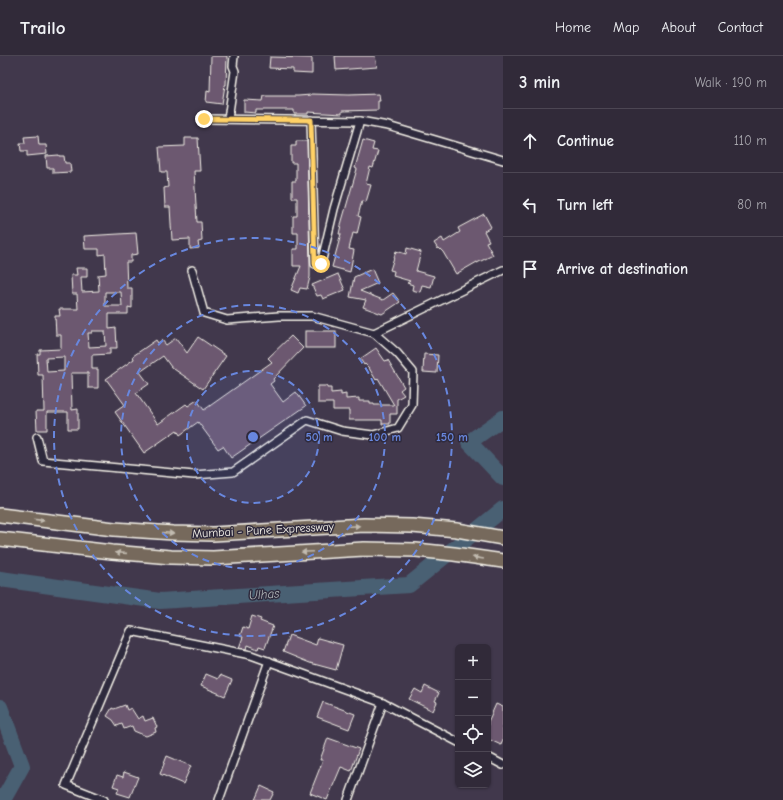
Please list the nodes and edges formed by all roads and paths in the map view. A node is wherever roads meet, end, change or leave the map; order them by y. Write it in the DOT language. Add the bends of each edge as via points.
graph roads {
  1 [pos="234,56"];
  2 [pos="204,119"];
  3 [pos="228,119"];
  4 [pos="311,120"];
  5 [pos="360,121"];
  6 [pos="503,160"];
  7 [pos="192,270"];
  8 [pos="503,270"];
  9 [pos="374,334"];
  10 [pos="36,437"];
  11 [pos="0,515"];
  12 [pos="503,538"];
  13 [pos="0,539"];
  14 [pos="503,562"];
  15 [pos="269,661"];
  16 [pos="383,703"];
  17 [pos="455,740"];
  18 [pos="491,759"];
  19 [pos="503,765"];
  20 [pos="104,800"];
  21 [pos="219,800"];
  22 [pos="348,800"];
  1 -- 3 [label="street" via="235,71"];
  2 -- 3 [label="street"];
  3 -- 4 [label="street"];
  4 -- 5 [label="street"];
  4 -- 5 [label="street" via="315,264 321,264"];
  5 -- 6 [label="street" via="388,126"];
  7 -- 9 [label="street" via="204,313 227,320 312,316"];
  8 -- 9 [label="street"];
  9 -- 10 [label="street" via="397,353 413,372 412,405 398,428 374,435 342,431 307,420 233,472 194,475 42,461"];
  11 -- 12 [label="highway, Mumbai - Pune Expressway, one-way" via="114,529 212,534 364,525 457,530"];
  14 -- 13 [label="highway, Mumbai - Pune Expressway, one-way" via="416,550 364,549 213,558 112,552"];
  15 -- 16 [label="street"];
  15 -- 20 [label="street" via="251,655 131,631 66,785"];
  15 -- 21 [label="street"];
  16 -- 17 [label="street"];
  16 -- 22 [label="street"];
  18 -- 19 [label="street"];
}
